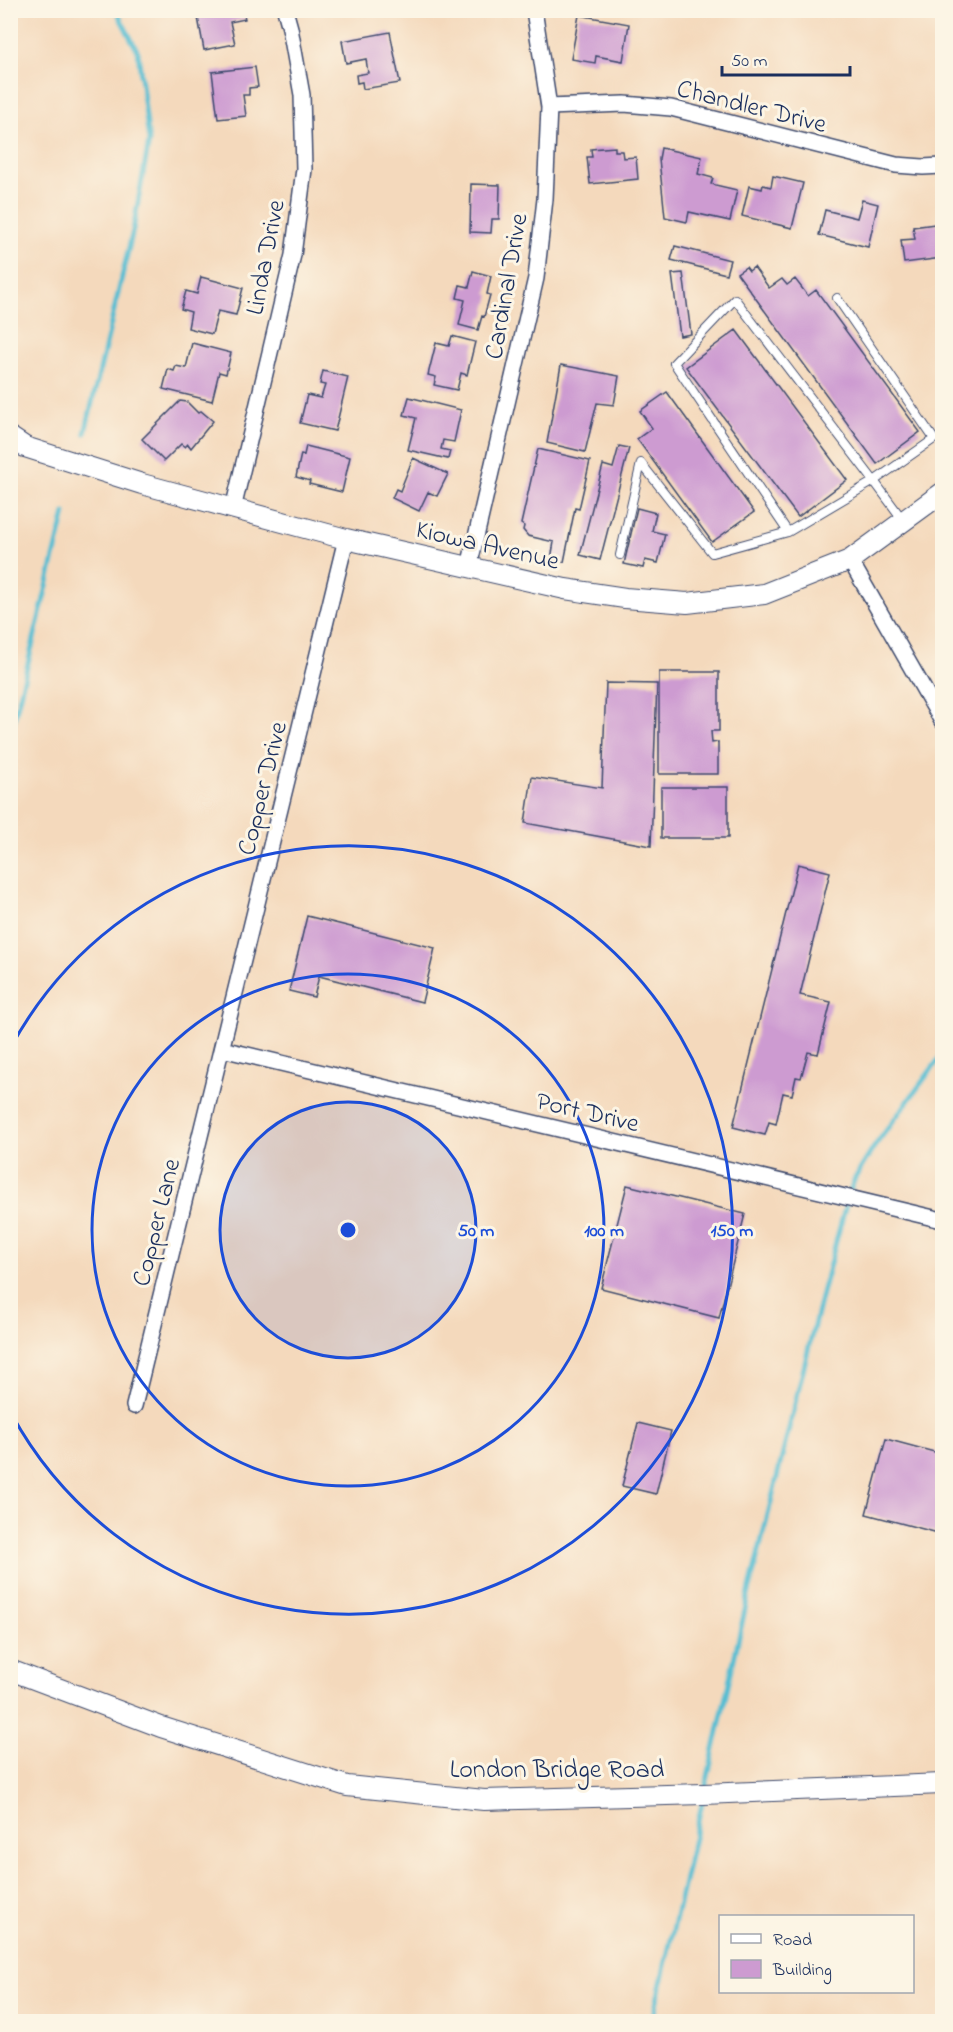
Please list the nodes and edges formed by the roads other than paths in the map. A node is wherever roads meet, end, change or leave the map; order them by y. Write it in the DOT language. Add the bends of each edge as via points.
graph roads {
  1 [pos="285,10"];
  2 [pos="534,10"];
  3 [pos="549,106"];
  4 [pos="942,166"];
  5 [pos="837,298"];
  6 [pos="10,437"];
  7 [pos="874,481"];
  8 [pos="941,498"];
  9 [pos="233,509"];
  10 [pos="904,521"];
  11 [pos="788,532"];
  12 [pos="346,539"];
  13 [pos="620,555"];
  14 [pos="850,560"];
  15 [pos="469,567"];
  16 [pos="942,721"];
  17 [pos="222,1049"];
  18 [pos="942,1220"];
  19 [pos="134,1406"];
  20 [pos="10,1670"];
  21 [pos="942,1784"];
  1 -- 9 [label="street, Linda Drive" via="302,94 304,169 293,255"];
  2 -- 3 [label="street, Cardinal Drive"];
  3 -- 4 [label="street, Chandler Drive" via="624,104 671,108 896,165"];
  3 -- 15 [label="street, Cardinal Drive" via="545,199 536,278"];
  5 -- 7 [label="lane" via="934,439"];
  6 -- 9 [label="street, Kiowa Avenue" via="25,447"];
  7 -- 10 [label="lane"];
  7 -- 11 [label="lane"];
  7 -- 11 [label="lane" via="735,299 674,363"];
  8 -- 10 [label="street, Kiowa Avenue"];
  9 -- 12 [label="street, Kiowa Avenue"];
  10 -- 14 [label="street, Kiowa Avenue"];
  11 -- 13 [label="lane" via="712,553 641,463"];
  12 -- 15 [label="street, Kiowa Avenue"];
  12 -- 17 [label="street, Copper Drive"];
  14 -- 15 [label="street, Kiowa Avenue" via="764,594 687,603 565,589"];
  14 -- 16 [label="street"];
  17 -- 18 [label="street, Port Drive"];
  17 -- 19 [label="street, Copper Lane"];
  20 -- 21 [label="street, London Bridge Road" via="160,1728 347,1786 484,1800"];
}
